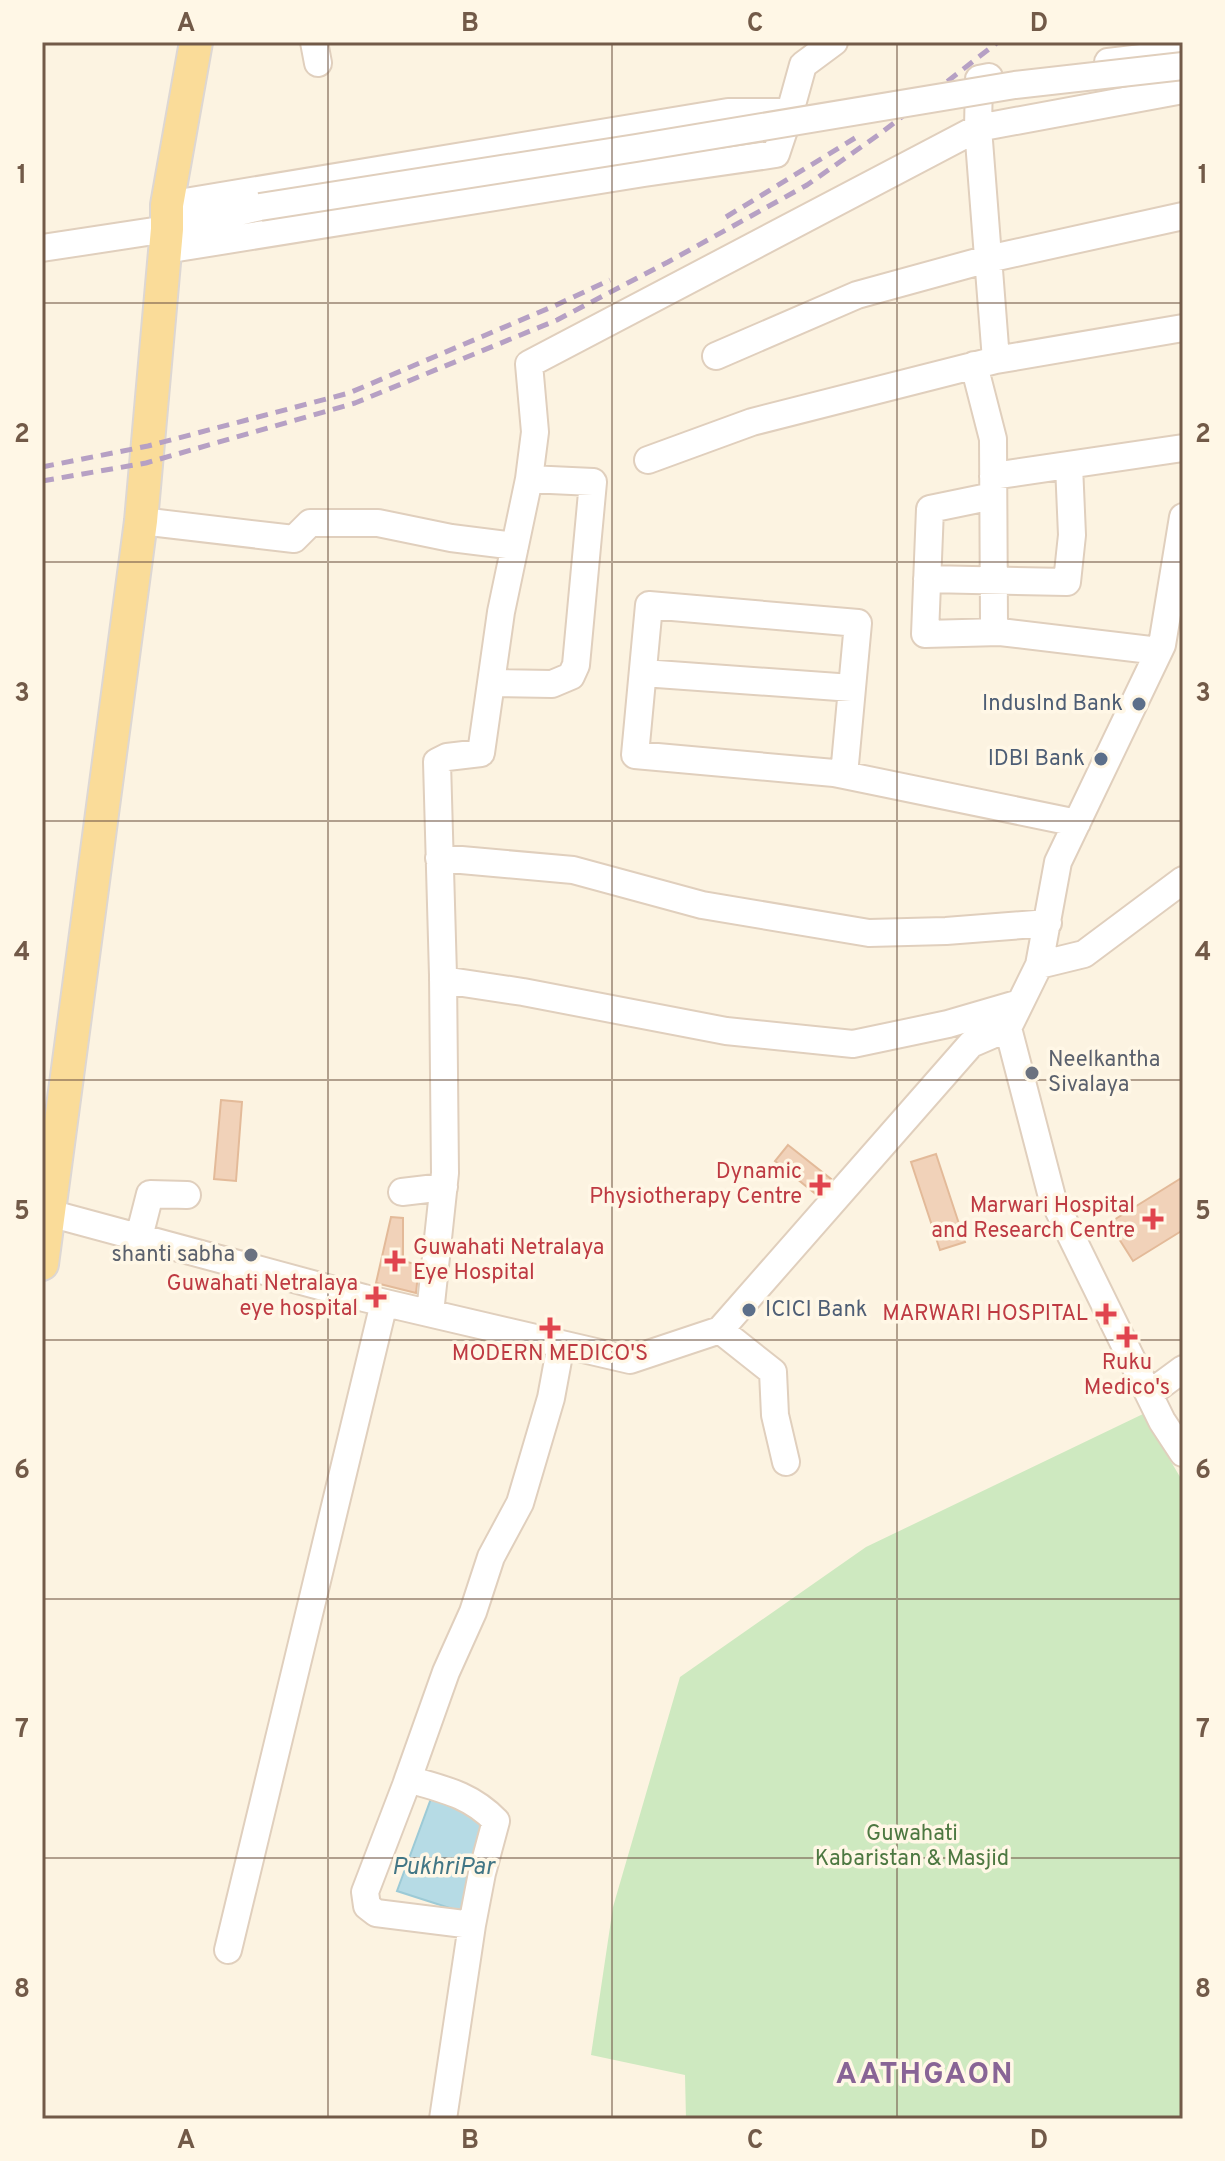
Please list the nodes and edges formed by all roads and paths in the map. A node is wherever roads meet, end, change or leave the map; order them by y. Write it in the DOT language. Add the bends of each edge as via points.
graph roads {
  1 [pos="196,42"];
  2 [pos="834,42"];
  3 [pos="1183,47"];
  4 [pos="801,53"];
  5 [pos="1183,66"];
  6 [pos="1183,90"];
  7 [pos="790,112"];
  8 [pos="978,128"];
  9 [pos="1183,216"];
  10 [pos="167,228"];
  11 [pos="42,248"];
  12 [pos="988,259"];
  13 [pos="1183,328"];
  14 [pos="716,356"];
  15 [pos="985,362"];
  16 [pos="1183,448"];
  17 [pos="648,460"];
  18 [pos="1069,465"];
  19 [pos="529,479"];
  20 [pos="993,486"];
  21 [pos="1183,518"];
  22 [pos="141,521"];
  23 [pos="515,546"];
  24 [pos="927,579"];
  25 [pos="995,581"];
  26 [pos="1000,632"];
  27 [pos="1159,651"];
  28 [pos="643,673"];
  29 [pos="491,683"];
  30 [pos="852,688"];
  31 [pos="844,775"];
  32 [pos="1077,823"];
  33 [pos="439,858"];
  34 [pos="1183,880"];
  35 [pos="1048,923"];
  36 [pos="1039,965"];
  37 [pos="443,980"];
  38 [pos="1020,1003"];
  39 [pos="1008,1028"];
  40 [pos="52,1120"];
  41 [pos="444,1187"];
  42 [pos="402,1192"];
  43 [pos="187,1195"];
  44 [pos="44,1209"];
  45 [pos="139,1237"];
  46 [pos="42,1264"];
  47 [pos="384,1303"];
  48 [pos="430,1313"];
  49 [pos="720,1330"];
  50 [pos="561,1344"];
  51 [pos="1183,1369"];
  52 [pos="1149,1394"];
  53 [pos="1183,1453"];
  54 [pos="786,1462"];
  55 [pos="408,1779"];
  56 [pos="472,1925"];
  57 [pos="228,1950"];
  58 [pos="443,2119"];
  1 -- 10 [label="main road"];
  2 -- 4 [label="street"];
  3 -- 8 [label="street" via="1142,58 979,79"];
  4 -- 7 [label="street"];
  5 -- 10 [label="street, bridge" via="1015,85 260,207"];
  6 -- 8 [label="street"];
  7 -- 10 [label="street" via="728,112"];
  7 -- 10 [label="street" via="776,154"];
  8 -- 12 [label="street"];
  8 -- 19 [label="street" via="529,364 535,432"];
  9 -- 12 [label="street"];
  10 -- 11 [label="street"];
  10 -- 22 [label="main road"];
  12 -- 14 [label="street" via="857,295"];
  12 -- 15 [label="street"];
  13 -- 15 [label="street"];
  15 -- 17 [label="street" via="752,422"];
  15 -- 20 [label="street"];
  16 -- 18 [label="street"];
  18 -- 20 [label="street"];
  18 -- 25 [label="street" via="1072,535 1067,582"];
  19 -- 23 [label="street"];
  19 -- 29 [label="street" via="593,482 576,665 571,676 552,684"];
  20 -- 24 [label="street" via="930,509"];
  20 -- 25 [label="street"];
  21 -- 27 [label="street"];
  22 -- 23 [label="street" via="294,539 310,523 378,523"];
  22 -- 40 [label="main road"];
  23 -- 29 [label="street"];
  24 -- 25 [label="street"];
  24 -- 26 [label="street" via="925,634"];
  25 -- 26 [label="street" via="994,623"];
  26 -- 27 [label="street"];
  27 -- 32 [label="street"];
  28 -- 30 [label="street"];
  28 -- 30 [label="street" via="649,605 858,623"];
  28 -- 31 [label="street" via="635,755"];
  29 -- 33 [label="street" via="481,753 437,762"];
  30 -- 31 [label="street"];
  31 -- 32 [label="street"];
  32 -- 35 [label="street" via="1058,862"];
  33 -- 35 [label="street" via="573,870 702,905 869,933"];
  33 -- 37 [label="street"];
  34 -- 36 [label="street" via="1084,954"];
  35 -- 36 [label="street"];
  36 -- 38 [label="street"];
  37 -- 38 [label="street" via="726,1031 853,1044"];
  37 -- 41 [label="street"];
  38 -- 39 [label="street"];
  39 -- 49 [label="street" via="971,1044"];
  39 -- 52 [label="street" via="1052,1197"];
  40 -- 44 [label="main road"];
  41 -- 42 [label="street"];
  41 -- 48 [label="street"];
  43 -- 45 [label="street" via="150,1194"];
  44 -- 45 [label="street"];
  44 -- 46 [label="main road"];
  45 -- 47 [label="street"];
  47 -- 48 [label="street"];
  47 -- 57 [label="street"];
  48 -- 50 [label="street"];
  49 -- 50 [label="street" via="630,1360"];
  49 -- 54 [label="street" via="773,1372 775,1415"];
  50 -- 55 [label="street" via="520,1503 491,1557"];
  51 -- 52 [label="street"];
  52 -- 53 [label="street"];
  55 -- 56 [label="street" via="453,1791 483,1807 496,1821"];
  55 -- 56 [label="street" via="365,1892 367,1906 390,1916"];
  56 -- 58 [label="street"];
}
